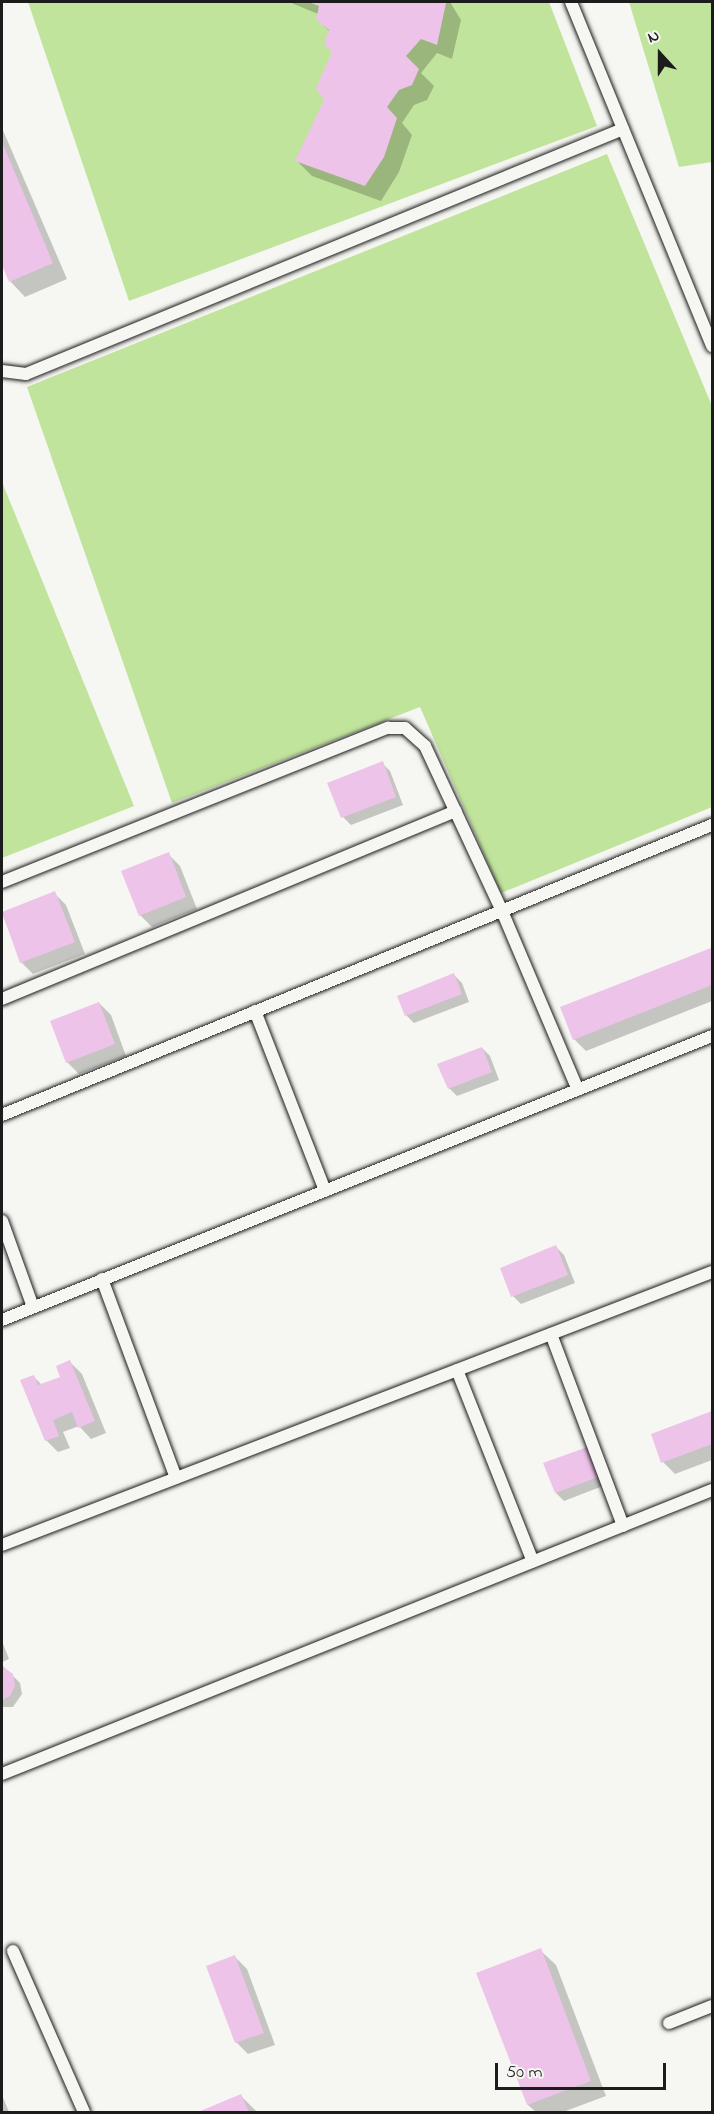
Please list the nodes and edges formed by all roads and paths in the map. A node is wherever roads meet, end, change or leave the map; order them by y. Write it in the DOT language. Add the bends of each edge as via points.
graph roads {
  1 [pos="571,2"];
  2 [pos="623,129"];
  3 [pos="712,346"];
  4 [pos="2,371"];
  5 [pos="456,811"];
  6 [pos="712,825"];
  7 [pos="2,882"];
  8 [pos="502,911"];
  9 [pos="2,999"];
  10 [pos="255,1011"];
  11 [pos="712,1036"];
  12 [pos="578,1090"];
  13 [pos="2,1115"];
  14 [pos="325,1191"];
  15 [pos="2,1221"];
  16 [pos="712,1272"];
  17 [pos="102,1279"];
  18 [pos="33,1307"];
  19 [pos="2,1320"];
  20 [pos="551,1334"];
  21 [pos="457,1370"];
  22 [pos="176,1478"];
  23 [pos="712,1490"];
  24 [pos="623,1526"];
  25 [pos="2,1545"];
  26 [pos="533,1562"];
  27 [pos="2,1774"];
  28 [pos="13,1951"];
  29 [pos="712,2006"];
  30 [pos="669,2022"];
  31 [pos="84,2112"];
  1 -- 2 [label="lane"];
  2 -- 3 [label="lane"];
  2 -- 4 [label="lane" via="26,374"];
  5 -- 7 [label="lane" via="425,746 405,728 388,728"];
  5 -- 8 [label="lane"];
  5 -- 9 [label="lane"];
  6 -- 8 [label="lane"];
  8 -- 10 [label="lane"];
  8 -- 12 [label="lane"];
  10 -- 13 [label="lane"];
  10 -- 14 [label="lane"];
  11 -- 12 [label="lane"];
  12 -- 14 [label="lane"];
  14 -- 17 [label="lane"];
  15 -- 18 [label="lane"];
  16 -- 20 [label="lane"];
  17 -- 18 [label="lane"];
  17 -- 22 [label="lane"];
  18 -- 19 [label="lane"];
  20 -- 21 [label="lane"];
  20 -- 24 [label="lane"];
  21 -- 22 [label="lane"];
  21 -- 26 [label="lane"];
  22 -- 25 [label="lane"];
  23 -- 24 [label="lane"];
  24 -- 26 [label="lane"];
  26 -- 27 [label="lane"];
  28 -- 31 [label="lane"];
  29 -- 30 [label="lane"];
}
